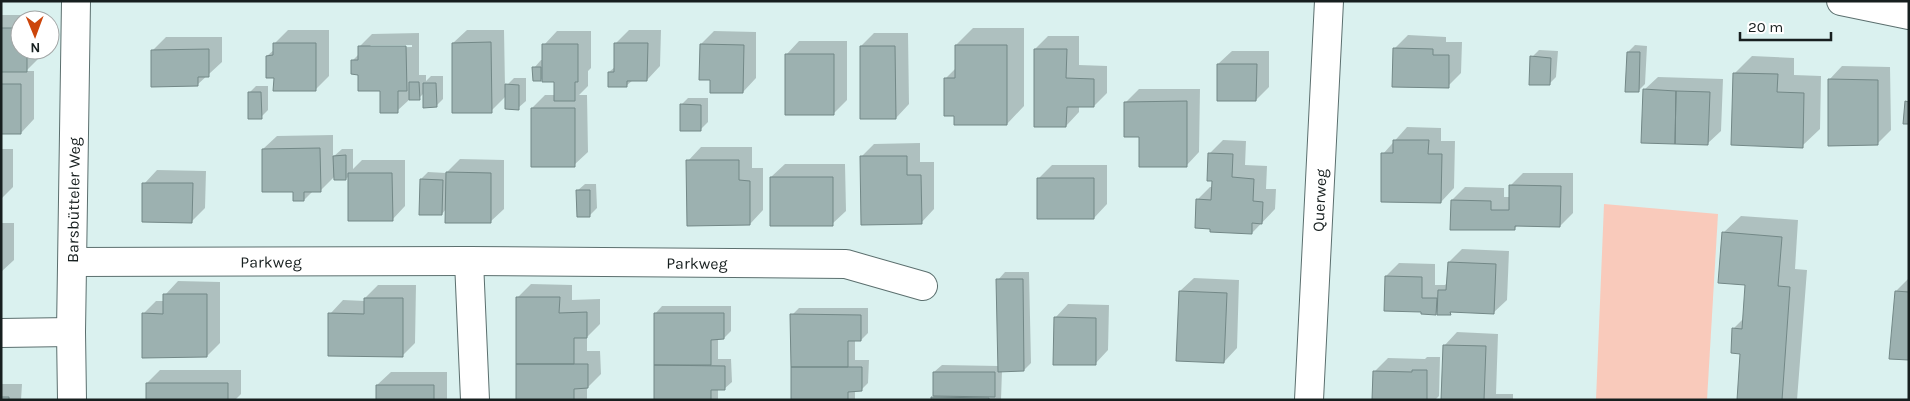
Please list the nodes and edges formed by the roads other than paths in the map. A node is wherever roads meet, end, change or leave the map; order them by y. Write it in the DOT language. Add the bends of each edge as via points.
graph roads {
  1 [pos="76,1"];
  2 [pos="1329,1"];
  3 [pos="1841,1"];
  4 [pos="1909,15"];
  5 [pos="469,261"];
  6 [pos="73,262"];
  7 [pos="923,286"];
  8 [pos="70,332"];
  9 [pos="1,333"];
  10 [pos="72,400"];
  11 [pos="474,400"];
  12 [pos="1308,400"];
  1 -- 6 [label="street, Barsbütteler Weg"];
  2 -- 12 [label="street, Querweg"];
  3 -- 4 [label="street"];
  5 -- 6 [label="street, Parkweg"];
  5 -- 7 [label="street, Parkweg" via="846,264"];
  5 -- 11 [label="street"];
  6 -- 8 [label="street, Barsbütteler Weg"];
  8 -- 9 [label="street"];
  8 -- 10 [label="street, Barsbütteler Weg"];
}
